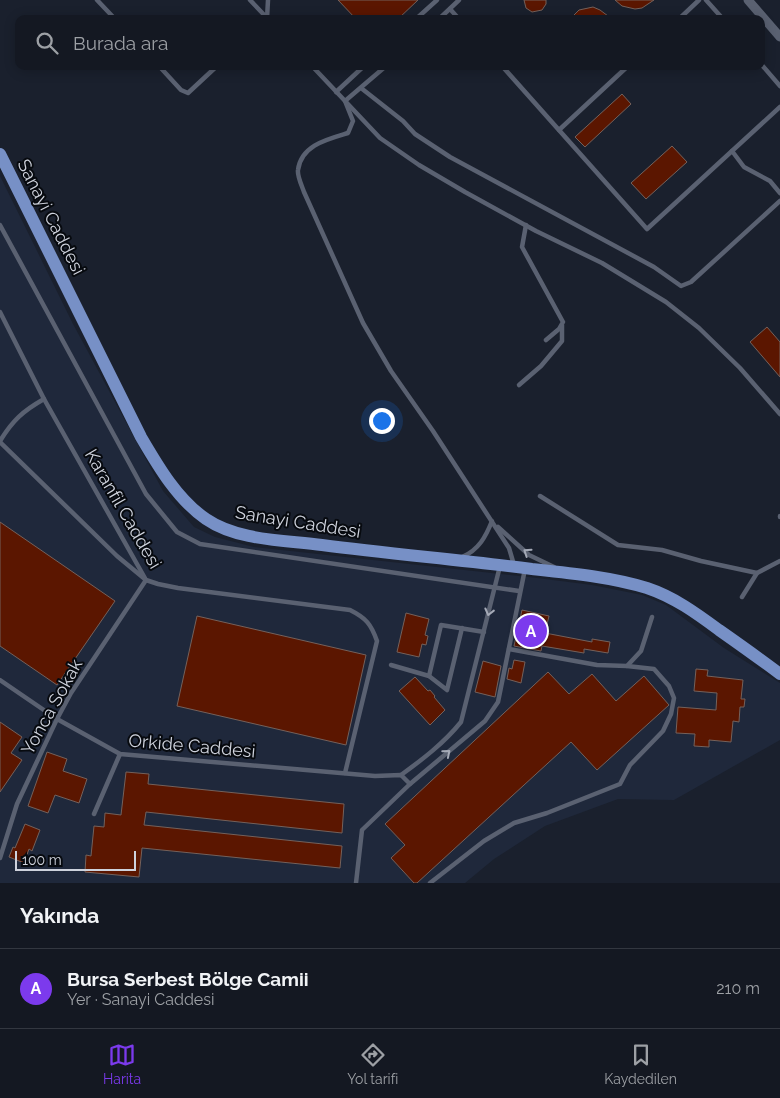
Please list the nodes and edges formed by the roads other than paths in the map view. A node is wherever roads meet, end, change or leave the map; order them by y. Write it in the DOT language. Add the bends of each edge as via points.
graph roads {
  1 [pos="97,0"];
  2 [pos="250,0"];
  3 [pos="268,0"];
  4 [pos="436,0"];
  5 [pos="459,0"];
  6 [pos="699,0"];
  7 [pos="706,0"];
  8 [pos="748,0"];
  9 [pos="450,8"];
  10 [pos="111,15"];
  11 [pos="264,15"];
  12 [pos="268,15"];
  13 [pos="420,15"];
  14 [pos="443,15"];
  15 [pos="456,15"];
  16 [pos="683,15"];
  17 [pos="719,15"];
  18 [pos="761,15"];
  19 [pos="765,20"];
  20 [pos="780,37"];
  21 [pos="765,69"];
  22 [pos="163,70"];
  23 [pos="213,70"];
  24 [pos="316,70"];
  25 [pos="360,70"];
  26 [pos="381,70"];
  27 [pos="506,70"];
  28 [pos="624,70"];
  29 [pos="780,86"];
  30 [pos="361,88"];
  31 [pos="336,92"];
  32 [pos="345,101"];
  33 [pos="780,106"];
  34 [pos="559,130"];
  35 [pos="732,151"];
  36 [pos="0,154"];
  37 [pos="780,193"];
  38 [pos="780,201"];
  39 [pos="0,225"];
  40 [pos="526,225"];
  41 [pos="0,312"];
  42 [pos="562,324"];
  43 [pos="546,340"];
  44 [pos="519,385"];
  45 [pos="44,399"];
  46 [pos="780,414"];
  47 [pos="0,441"];
  48 [pos="540,496"];
  49 [pos="492,521"];
  50 [pos="455,560"];
  51 [pos="780,561"];
  52 [pos="501,564"];
  53 [pos="520,567"];
  54 [pos="570,573"];
  55 [pos="757,573"];
  56 [pos="146,580"];
  57 [pos="495,587"];
  58 [pos="519,591"];
  59 [pos="742,597"];
  60 [pos="652,617"];
  61 [pos="462,628"];
  62 [pos="484,632"];
  63 [pos="508,649"];
  64 [pos="391,665"];
  65 [pos="627,666"];
  66 [pos="780,674"];
  67 [pos="429,676"];
  68 [pos="0,680"];
  69 [pos="57,719"];
  70 [pos="120,754"];
  71 [pos="345,773"];
  72 [pos="401,775"];
  73 [pos="410,784"];
  74 [pos="94,814"];
  75 [pos="0,858"];
  76 [pos="356,883"];
  77 [pos="430,883"];
  1 -- 10 [label="lane"];
  2 -- 11 [label="lane"];
  3 -- 12 [label="lane"];
  4 -- 13 [label="lane"];
  5 -- 9 [label="lane"];
  6 -- 16 [label="lane"];
  7 -- 17 [label="lane"];
  8 -- 18 [label="street"];
  9 -- 14 [label="lane"];
  9 -- 15 [label="lane"];
  19 -- 20 [label="street"];
  21 -- 29 [label="lane"];
  22 -- 23 [label="lane" via="188,93"];
  24 -- 31 [label="lane"];
  25 -- 31 [label="lane"];
  26 -- 30 [label="lane"];
  27 -- 34 [label="lane"];
  28 -- 34 [label="lane"];
  30 -- 32 [label="lane"];
  30 -- 38 [label="lane" via="403,120 415,134 450,157 654,268 681,286 690,282"];
  31 -- 32 [label="lane"];
  32 -- 40 [label="lane" via="380,138 419,165"];
  32 -- 49 [label="lane" via="353,121 348,132 320,142 305,153 297,171 304,192 363,324"];
  33 -- 35 [label="lane"];
  34 -- 35 [label="lane" via="647,228"];
  35 -- 37 [label="lane" via="744,167 770,181"];
  36 -- 50 [label="main road, Sanayi Caddesi" via="141,436 166,477 194,510 227,530 251,536"];
  39 -- 57 [label="lane" via="146,494 177,532 200,544 228,549"];
  40 -- 42 [label="lane" via="522,247"];
  40 -- 46 [label="lane" via="602,263 666,302 699,328 740,368"];
  41 -- 45 [label="lane, Karanfil Caddesi"];
  42 -- 43 [label="lane"];
  42 -- 44 [label="lane" via="562,341"];
  45 -- 47 [label="lane" via="25,410"];
  45 -- 56 [label="lane, Karanfil Caddesi"];
  47 -- 56 [label="lane" via="117,556"];
  48 -- 55 [label="lane" via="618,545 662,550"];
  49 -- 50 [label="lane" via="478,546 470,554"];
  49 -- 53 [label="lane"];
  54 -- 49 [label="lane, one-way" via="529,555"];
  50 -- 52 [label="main road, Sanayi Caddesi"];
  51 -- 55 [label="lane"];
  52 -- 53 [label="main road, Sanayi Caddesi"];
  52 -- 57 [label="lane"];
  53 -- 54 [label="main road, Sanayi Caddesi"];
  53 -- 58 [label="lane"];
  54 -- 66 [label="main road, Sanayi Caddesi" via="632,584 669,597"];
  55 -- 59 [label="lane"];
  56 -- 69 [label="lane, Yonca Sokak"];
  56 -- 71 [label="lane, Karanfil Caddesi" via="178,588 350,610 363,617 377,641"];
  57 -- 58 [label="lane"];
  57 -- 62 [label="lane, one-way"];
  58 -- 63 [label="lane"];
  60 -- 65 [label="lane" via="641,651"];
  61 -- 62 [label="lane"];
  61 -- 67 [label="lane" via="442,625"];
  61 -- 67 [label="lane" via="447,690"];
  62 -- 72 [label="lane" via="461,722 432,752"];
  63 -- 65 [label="lane" via="597,665"];
  73 -- 63 [label="lane, one-way" via="492,713 500,694"];
  64 -- 67 [label="lane"];
  65 -- 77 [label="lane" via="654,669 669,686 674,698 663,732 630,765 620,784 547,814 514,823 484,841"];
  68 -- 69 [label="lane, Orkide Caddesi"];
  69 -- 70 [label="lane, Orkide Caddesi"];
  69 -- 75 [label="lane, Yonca Sokak" via="17,804"];
  70 -- 71 [label="lane, Orkide Caddesi"];
  70 -- 74 [label="lane"];
  71 -- 72 [label="lane, Orkide Caddesi"];
  72 -- 73 [label="lane"];
  73 -- 76 [label="lane" via="362,830"];
}
